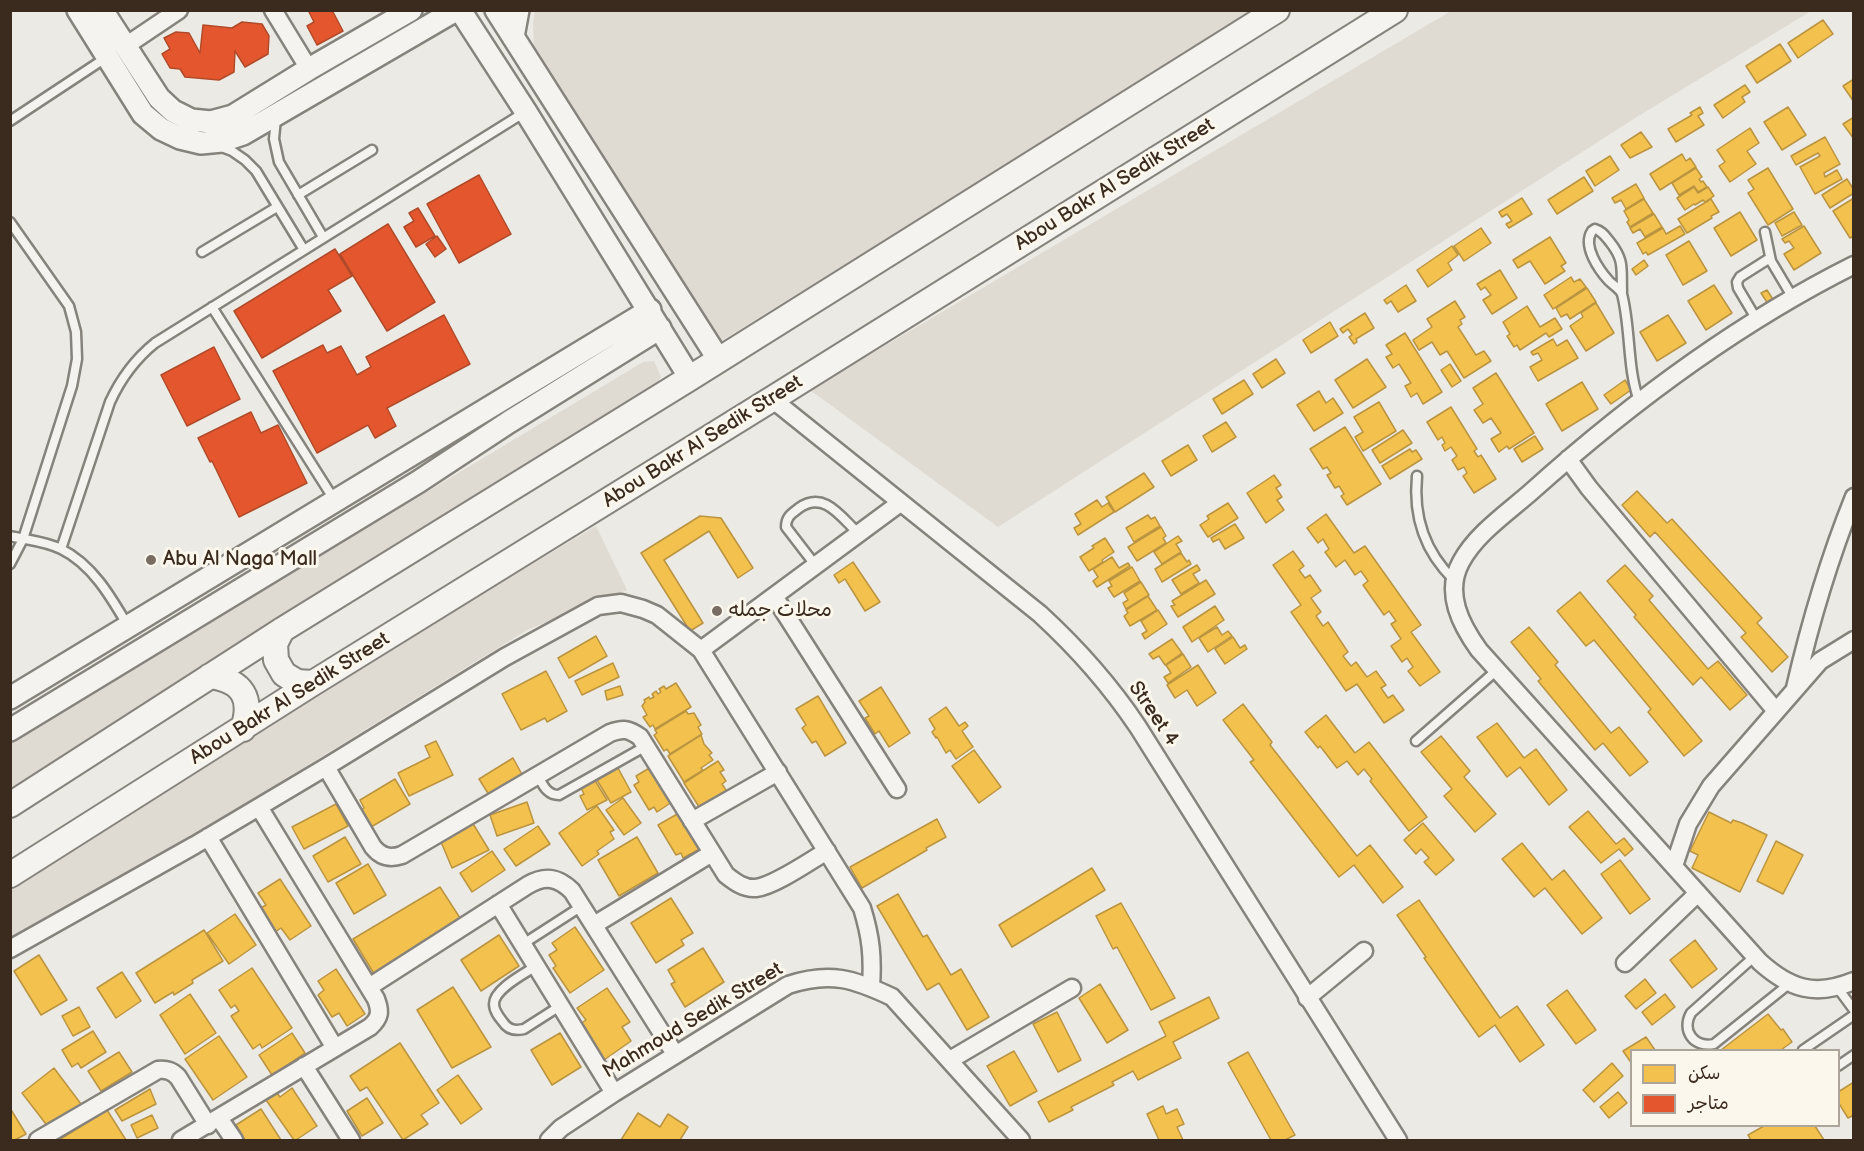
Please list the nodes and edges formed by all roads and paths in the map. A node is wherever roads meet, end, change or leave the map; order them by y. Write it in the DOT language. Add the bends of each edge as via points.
graph roads {
  1 [pos="78,10"];
  2 [pos="102,10"];
  3 [pos="179,10"];
  4 [pos="273,10"];
  5 [pos="411,10"];
  6 [pos="456,10"];
  7 [pos="460,10"];
  8 [pos="496,10"];
  9 [pos="518,10"];
  10 [pos="1277,10"];
  11 [pos="1395,10"];
  12 [pos="513,37"];
  13 [pos="116,52"];
  14 [pos="309,69"];
  15 [pos="526,112"];
  16 [pos="276,115"];
  17 [pos="10,121"];
  18 [pos="201,142"];
  19 [pos="372,150"];
  20 [pos="298,195"];
  21 [pos="278,207"];
  22 [pos="10,222"];
  23 [pos="1765,232"];
  24 [pos="323,237"];
  25 [pos="304,250"];
  26 [pos="202,252"];
  27 [pos="1770,258"];
  28 [pos="1854,266"];
  29 [pos="1622,292"];
  30 [pos="1793,298"];
  31 [pos="212,307"];
  32 [pos="655,319"];
  33 [pos="1757,320"];
  34 [pos="719,360"];
  35 [pos="690,378"];
  36 [pos="772,399"];
  37 [pos="1639,401"];
  38 [pos="1568,459"];
  39 [pos="1417,476"];
  40 [pos="1854,497"];
  41 [pos="335,501"];
  42 [pos="900,503"];
  43 [pos="858,534"];
  44 [pos="10,536"];
  45 [pos="23,539"];
  46 [pos="61,549"];
  47 [pos="10,564"];
  48 [pos="816,566"];
  49 [pos="1455,580"];
  50 [pos="774,596"];
  51 [pos="128,626"];
  52 [pos="282,630"];
  53 [pos="1854,640"];
  54 [pos="701,650"];
  55 [pos="65,665"];
  56 [pos="1497,670"];
  57 [pos="210,676"];
  58 [pos="313,683"];
  59 [pos="77,690"];
  60 [pos="1794,691"];
  61 [pos="10,698"];
  62 [pos="1776,711"];
  63 [pos="243,729"];
  64 [pos="10,730"];
  65 [pos="1416,741"];
  66 [pos="646,746"];
  67 [pos="326,767"];
  68 [pos="778,772"];
  69 [pos="538,776"];
  70 [pos="897,789"];
  71 [pos="10,805"];
  72 [pos="259,807"];
  73 [pos="692,821"];
  74 [pos="208,837"];
  75 [pos="827,851"];
  76 [pos="712,853"];
  77 [pos="1674,866"];
  78 [pos="10,875"];
  79 [pos="1698,893"];
  80 [pos="498,904"];
  81 [pos="582,906"];
  82 [pos="594,925"];
  83 [pos="523,944"];
  84 [pos="10,949"];
  85 [pos="1364,951"];
  86 [pos="1755,956"];
  87 [pos="1624,963"];
  88 [pos="536,966"];
  89 [pos="1854,981"];
  90 [pos="1789,984"];
  91 [pos="369,987"];
  92 [pos="871,987"];
  93 [pos="1837,987"];
  94 [pos="1072,988"];
  95 [pos="1307,998"];
  96 [pos="560,1006"];
  97 [pos="1854,1010"];
  98 [pos="1854,1015"];
  99 [pos="335,1048"];
  100 [pos="1804,1049"];
  101 [pos="675,1054"];
  102 [pos="1854,1056"];
  103 [pos="950,1060"];
  104 [pos="1840,1065"];
  105 [pos="304,1066"];
  106 [pos="614,1093"];
  107 [pos="213,1121"];
  108 [pos="38,1140"];
  109 [pos="182,1140"];
  110 [pos="234,1140"];
  111 [pos="351,1140"];
  112 [pos="549,1140"];
  113 [pos="1022,1140"];
  114 [pos="1398,1140"];
  1 -- 13 [label="street"];
  2 -- 13 [label="street"];
  3 -- 13 [label="street"];
  4 -- 14 [label="street"];
  5 -- 14 [label="street"];
  6 -- 16 [label="street"];
  7 -- 15 [label="street"];
  8 -- 12 [label="street"];
  9 -- 12 [label="street"];
  10 -- 34 [label="main road"];
  11 -- 36 [label="main road, Abou Bakr Al Sedik Street"];
  12 -- 34 [label="street"];
  13 -- 14 [label="street" via="173,111 191,120 211,122 233,116"];
  13 -- 17 [label="lane"];
  13 -- 18 [label="street" via="143,114 161,129"];
  15 -- 24 [label="lane"];
  15 -- 32 [label="street"];
  16 -- 18 [label="street" via="243,135"];
  16 -- 20 [label="lane" via="274,133 279,162"];
  18 -- 21 [label="lane" via="232,151 245,160"];
  19 -- 20 [label="lane"];
  20 -- 24 [label="lane"];
  21 -- 25 [label="lane"];
  21 -- 26 [label="lane"];
  22 -- 45 [label="lane" via="69,306 77,341 72,386"];
  23 -- 27 [label="lane"];
  24 -- 25 [label="lane"];
  25 -- 31 [label="lane"];
  27 -- 30 [label="lane"];
  27 -- 33 [label="lane" via="1737,282"];
  28 -- 30 [label="street"];
  29 -- 29 [label="lane" via="1595,260 1589,244 1592,231 1602,232 1620,256"];
  29 -- 37 [label="lane"];
  30 -- 33 [label="street"];
  31 -- 41 [label="lane"];
  31 -- 46 [label="lane" via="140,355 117,385"];
  32 -- 35 [label="street"];
  32 -- 41 [label="street"];
  32 -- 59 [label="street" via="418,482"];
  33 -- 37 [label="street"];
  34 -- 35 [label="main road"];
  35 -- 52 [label="main road"];
  36 -- 42 [label="street, Street 4"];
  36 -- 58 [label="main road, Abou Bakr Al Sedik Street"];
  37 -- 38 [label="street"];
  38 -- 49 [label="street" via="1471,548 1460,563"];
  38 -- 62 [label="street"];
  39 -- 49 [label="lane" via="1416,507 1422,531 1435,558"];
  40 -- 60 [label="street" via="1823,581"];
  41 -- 51 [label="street"];
  42 -- 43 [label="street"];
  42 -- 95 [label="street, Street 4" via="1040,614 1098,672 1138,727"];
  43 -- 48 [label="street"];
  43 -- 48 [label="lane" via="820,501 801,506 789,516 786,527"];
  44 -- 45 [label="lane"];
  45 -- 46 [label="lane"];
  45 -- 47 [label="lane"];
  46 -- 51 [label="lane" via="97,579"];
  48 -- 50 [label="street"];
  49 -- 56 [label="street" via="1454,600 1459,618"];
  50 -- 54 [label="street"];
  50 -- 70 [label="street"];
  51 -- 55 [label="street"];
  52 -- 57 [label="main road"];
  52 -- 58 [label="main road" via="275,644 276,660 284,674 297,682"];
  53 -- 60 [label="street" via="1820,661"];
  54 -- 67 [label="street" via="657,615 643,609 621,603 598,606 505,657"];
  54 -- 68 [label="street"];
  55 -- 59 [label="street"];
  55 -- 61 [label="street"];
  56 -- 65 [label="lane"];
  56 -- 77 [label="street"];
  57 -- 63 [label="main road" via="225,678 238,687 246,700 248,715"];
  57 -- 71 [label="main road"];
  58 -- 63 [label="main road, Abou Bakr Al Sedik Street"];
  59 -- 64 [label="street"];
  60 -- 62 [label="street"];
  62 -- 77 [label="street" via="1699,804"];
  63 -- 78 [label="main road, Abou Bakr Al Sedik Street"];
  66 -- 69 [label="street" via="631,731 620,729"];
  66 -- 69 [label="lane" via="559,795 549,792"];
  66 -- 73 [label="street"];
  67 -- 69 [label="street" via="373,848 378,854 394,858"];
  67 -- 72 [label="street"];
  68 -- 73 [label="street"];
  68 -- 75 [label="street"];
  72 -- 74 [label="street"];
  72 -- 91 [label="street"];
  73 -- 76 [label="street"];
  74 -- 84 [label="street"];
  74 -- 99 [label="street"];
  75 -- 76 [label="street" via="770,884 755,888 739,885 726,875"];
  75 -- 92 [label="street" via="848,885 870,934"];
  76 -- 82 [label="street"];
  77 -- 79 [label="street"];
  79 -- 86 [label="street"];
  79 -- 87 [label="street"];
  80 -- 81 [label="street" via="539,879 551,878 563,882"];
  80 -- 83 [label="street"];
  80 -- 91 [label="street"];
  81 -- 82 [label="street"];
  81 -- 83 [label="lane"];
  82 -- 101 [label="street"];
  83 -- 88 [label="street"];
  85 -- 95 [label="street"];
  86 -- 90 [label="street"];
  86 -- 90 [label="lane" via="1691,1013 1688,1032 1696,1042 1714,1044"];
  88 -- 96 [label="street"];
  88 -- 96 [label="lane" via="500,990 495,996 495,1010 505,1025 517,1030"];
  89 -- 93 [label="street"];
  90 -- 93 [label="street" via="1814,990"];
  91 -- 99 [label="street" via="380,1009 378,1020"];
  92 -- 101 [label="street, Mahmoud Sedik Street" via="831,977 809,978 788,985"];
  92 -- 103 [label="street, Mahmoud Sedik Street" via="892,997"];
  93 -- 97 [label="lane"];
  94 -- 103 [label="street"];
  95 -- 114 [label="street, Street 4"];
  96 -- 106 [label="street"];
  98 -- 100 [label="lane"];
  99 -- 105 [label="street"];
  101 -- 106 [label="street, Mahmoud Sedik Street"];
  102 -- 104 [label="lane"];
  103 -- 113 [label="street, Mahmoud Sedik Street"];
  105 -- 107 [label="street"];
  105 -- 111 [label="street"];
  106 -- 112 [label="street, Mahmoud Sedik Street"];
  107 -- 108 [label="street" via="178,1077 165,1069"];
  107 -- 109 [label="street"];
  107 -- 110 [label="street"];
}
